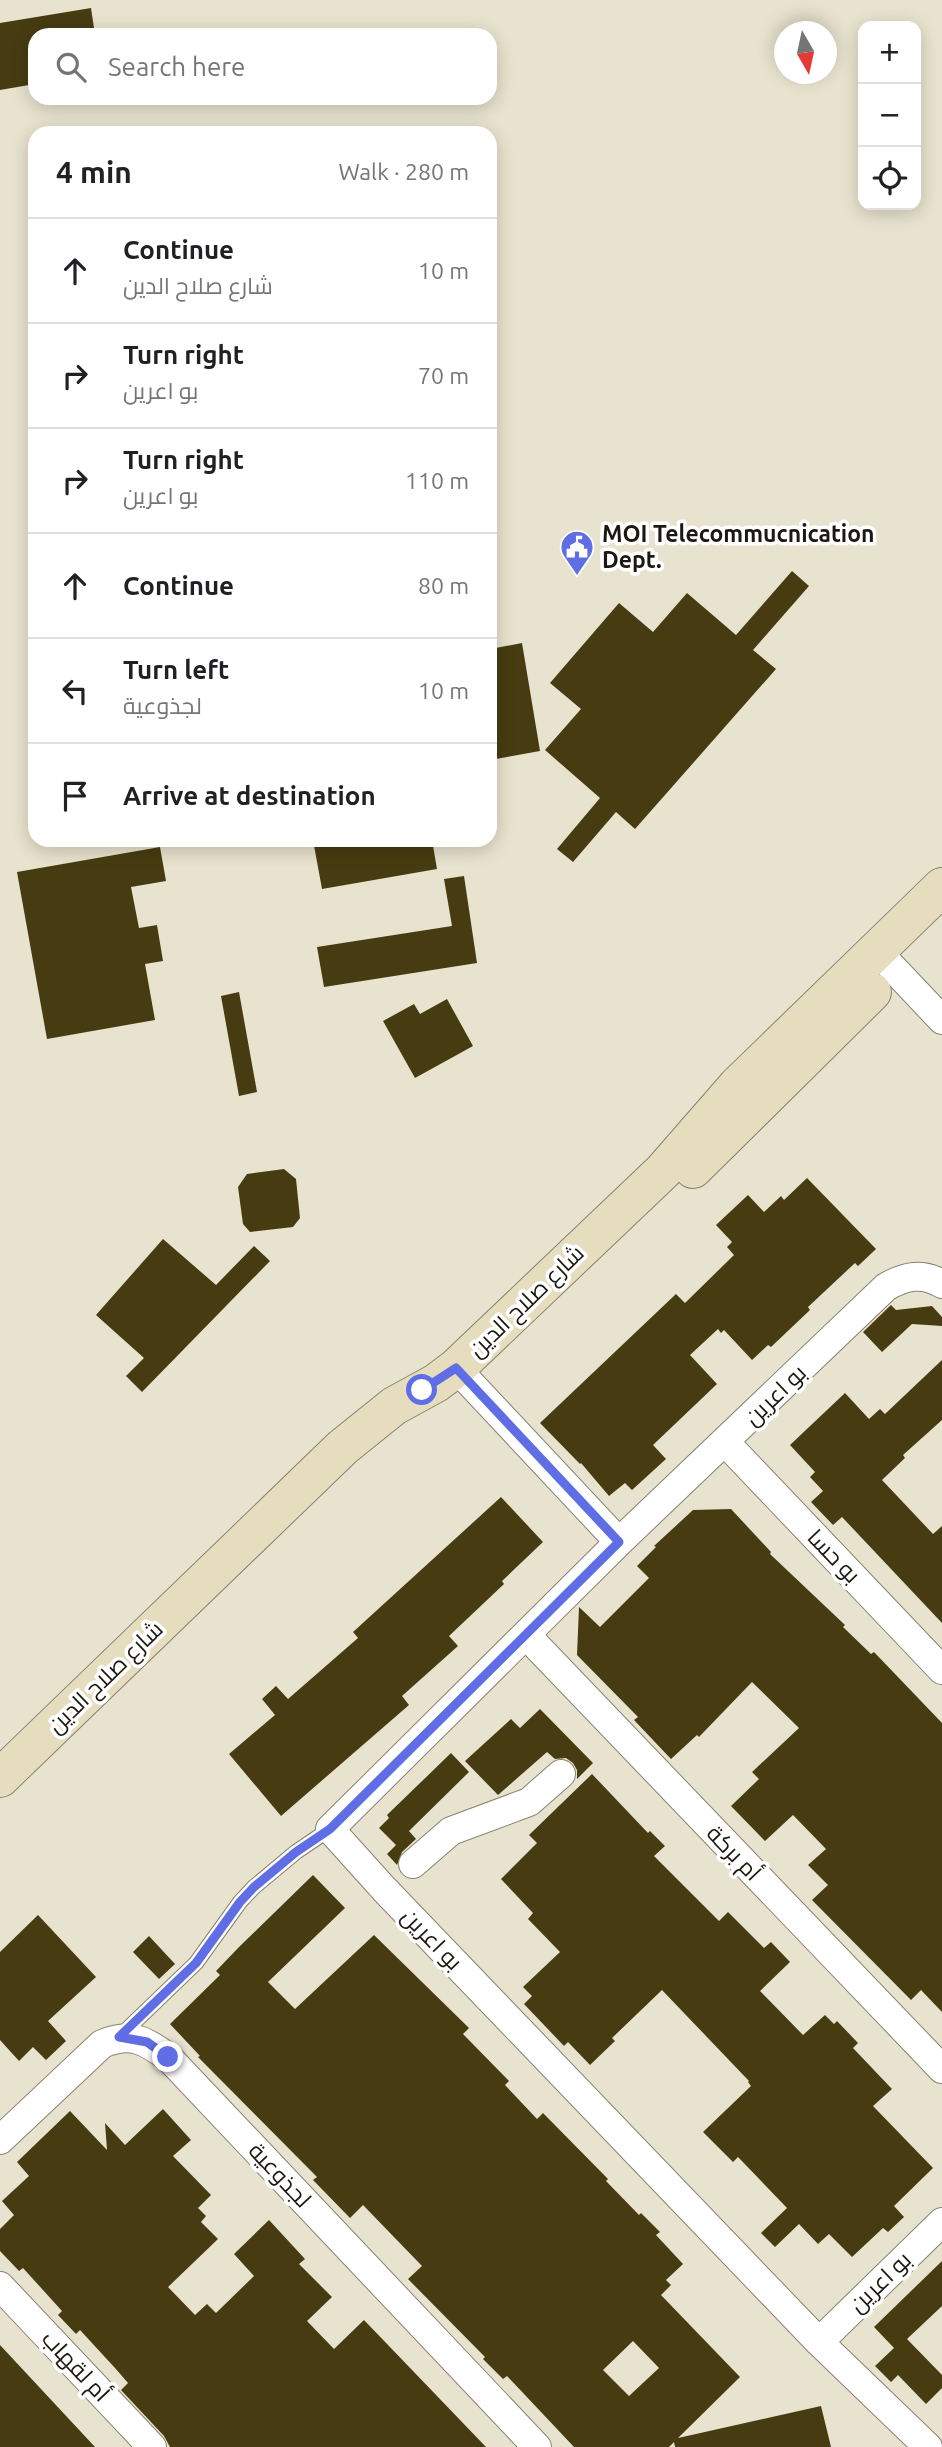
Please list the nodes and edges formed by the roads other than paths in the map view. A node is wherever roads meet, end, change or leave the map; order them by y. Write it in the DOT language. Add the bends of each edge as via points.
graph roads {
  1 [pos="942,887"];
  2 [pos="942,925"];
  3 [pos="886,960"];
  4 [pos="942,1020"];
  5 [pos="942,1284"];
  6 [pos="461,1374"];
  7 [pos="726,1443"];
  8 [pos="619,1542"];
  9 [pos="527,1636"];
  10 [pos="942,1670"];
  11 [pos="561,1774"];
  12 [pos="0,1778"];
  13 [pos="0,1808"];
  14 [pos="330,1829"];
  15 [pos="400,1875"];
  16 [pos="119,2037"];
  17 [pos="942,2069"];
  18 [pos="0,2140"];
  19 [pos="942,2222"];
  20 [pos="0,2286"];
  21 [pos="819,2342"];
  22 [pos="942,2437"];
  23 [pos="152,2447"];
  24 [pos="537,2447"];
  25 [pos="930,2447"];
  1 -- 3 [label="street, شارع صلاح الدين"];
  2 -- 3 [label="street, شارع صلاح الدين"];
  3 -- 4 [label="street"];
  3 -- 6 [label="street, شارع صلاح الدين" via="703,1160"];
  5 -- 7 [label="street, بو اعرين" via="918,1276 886,1287"];
  6 -- 8 [label="street"];
  6 -- 12 [label="street, شارع صلاح الدين" via="394,1406 343,1447"];
  6 -- 13 [label="street, شارع صلاح الدين" via="359,1461"];
  7 -- 8 [label="street, بو اعرين"];
  7 -- 10 [label="street, بو حسا"];
  8 -- 9 [label="street, بو اعرين"];
  9 -- 14 [label="street, بو اعرين"];
  9 -- 17 [label="street, أم بركة"];
  11 -- 15 [label="street" via="523,1805 451,1830"];
  14 -- 15 [label="street, بو اعرين"];
  14 -- 16 [label="lane" via="254,1887 196,1963"];
  15 -- 21 [label="street, بو اعرين"];
  16 -- 18 [label="street" via="102,2044"];
  16 -- 24 [label="street, لجذوعية" via="147,2042 168,2057"];
  19 -- 21 [label="street, بو اعرين"];
  20 -- 23 [label="street, أم لقهاب"];
  21 -- 25 [label="street, بو اعرين"];
  22 -- 25 [label="street"];
}
